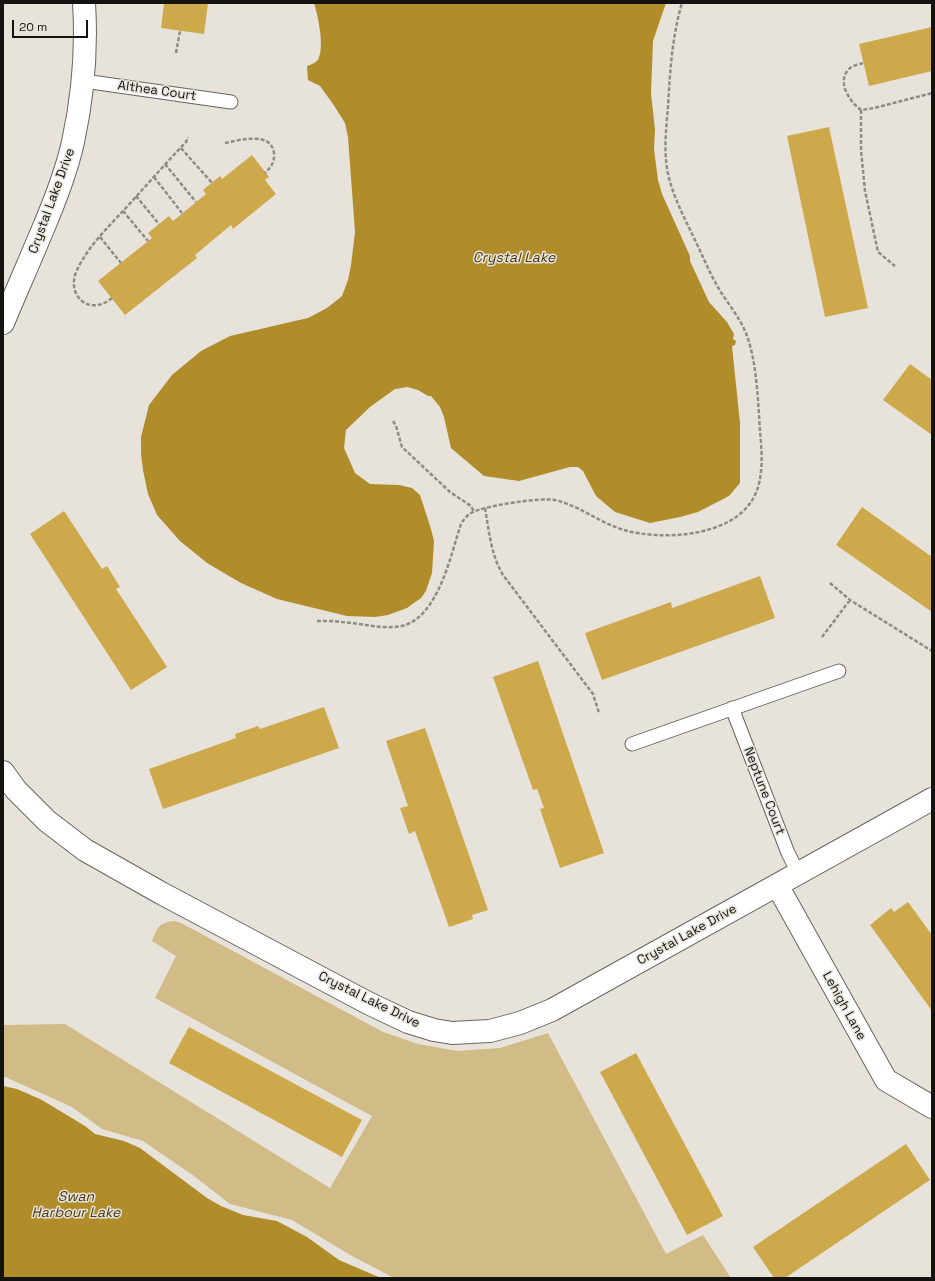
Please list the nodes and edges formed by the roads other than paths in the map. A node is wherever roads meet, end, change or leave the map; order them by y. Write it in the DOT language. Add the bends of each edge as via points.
graph roads {
  1 [pos="84,3"];
  2 [pos="84,81"];
  3 [pos="231,102"];
  4 [pos="3,323"];
  5 [pos="839,671"];
  6 [pos="732,708"];
  7 [pos="632,744"];
  8 [pos="3,772"];
  9 [pos="932,799"];
  10 [pos="798,873"];
  11 [pos="777,885"];
  12 [pos="932,1107"];
  1 -- 2 [label="street, Crystal Lake Drive"];
  2 -- 3 [label="lane, Althea Court"];
  2 -- 4 [label="street, Crystal Lake Drive" via="73,142 63,177"];
  5 -- 6 [label="lane"];
  6 -- 7 [label="lane"];
  6 -- 10 [label="lane, Neptune Court"];
  8 -- 11 [label="street, Crystal Lake Drive" via="16,790 47,821 85,850 368,1003 408,1022 452,1033 490,1031 520,1024 552,1010"];
  9 -- 10 [label="street, Crystal Lake Drive"];
  10 -- 11 [label="street, Crystal Lake Drive"];
  11 -- 12 [label="street, Lehigh Lane" via="886,1080"];
}
